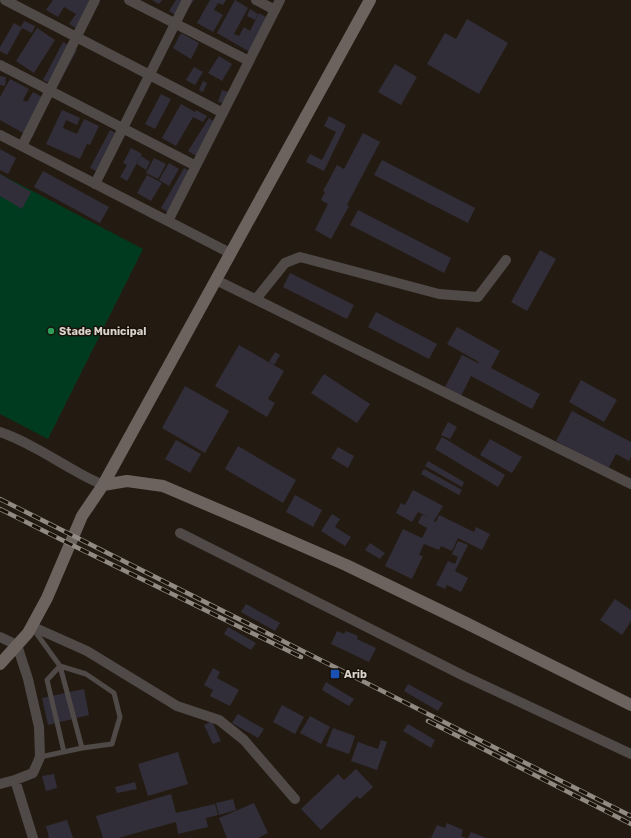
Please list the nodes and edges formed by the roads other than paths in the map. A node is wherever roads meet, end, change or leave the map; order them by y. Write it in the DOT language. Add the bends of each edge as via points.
graph roads {
  1 [pos="5,0"];
  2 [pos="95,0"];
  3 [pos="129,0"];
  4 [pos="187,0"];
  5 [pos="256,0"];
  6 [pos="280,0"];
  7 [pos="370,0"];
  8 [pos="275,10"];
  9 [pos="175,24"];
  10 [pos="77,37"];
  11 [pos="249,61"];
  12 [pos="0,65"];
  13 [pos="150,75"];
  14 [pos="50,91"];
  15 [pos="223,113"];
  16 [pos="123,128"];
  17 [pos="0,135"];
  18 [pos="22,146"];
  19 [pos="196,166"];
  20 [pos="95,184"];
  21 [pos="168,222"];
  22 [pos="230,254"];
  23 [pos="506,260"];
  24 [pos="216,280"];
  25 [pos="256,299"];
  26 [pos="0,432"];
  27 [pos="631,484"];
  28 [pos="103,485"];
  29 [pos="180,533"];
  30 [pos="31,626"];
  31 [pos="0,637"];
  32 [pos="17,645"];
  33 [pos="0,664"];
  34 [pos="60,666"];
  35 [pos="631,704"];
  36 [pos="82,748"];
  37 [pos="64,752"];
  38 [pos="631,754"];
  39 [pos="40,757"];
  40 [pos="15,780"];
  41 [pos="0,784"];
  42 [pos="295,799"];
  43 [pos="34,838"];
  1 -- 10 [label="street"];
  2 -- 10 [label="street"];
  3 -- 9 [label="street"];
  4 -- 9 [label="street"];
  5 -- 8 [label="street"];
  6 -- 8 [label="street"];
  7 -- 22 [label="main road"];
  8 -- 11 [label="street"];
  9 -- 11 [label="street"];
  9 -- 13 [label="street"];
  10 -- 13 [label="street"];
  10 -- 14 [label="street"];
  11 -- 15 [label="street"];
  12 -- 14 [label="street"];
  13 -- 15 [label="street"];
  13 -- 16 [label="street"];
  14 -- 16 [label="street"];
  14 -- 18 [label="street"];
  15 -- 19 [label="street"];
  16 -- 19 [label="street"];
  16 -- 20 [label="street"];
  17 -- 18 [label="street"];
  18 -- 20 [label="street"];
  19 -- 21 [label="street"];
  20 -- 21 [label="street"];
  21 -- 22 [label="street"];
  22 -- 24 [label="main road"];
  23 -- 25 [label="street" via="478,297 439,294 300,258 285,263"];
  24 -- 25 [label="street"];
  24 -- 28 [label="main road"];
  25 -- 27 [label="street"];
  26 -- 28 [label="street"];
  28 -- 30 [label="main road" via="82,516 47,598"];
  28 -- 35 [label="main road" via="127,481 163,486 346,565"];
  29 -- 38 [label="street" via="464,676"];
  30 -- 32 [label="main road"];
  30 -- 34 [label="lane"];
  30 -- 42 [label="street" via="87,651 177,706 219,720 244,740"];
  31 -- 32 [label="street"];
  32 -- 33 [label="main road"];
  32 -- 39 [label="street" via="39,727"];
  34 -- 36 [label="lane"];
  34 -- 36 [label="lane" via="86,674 114,693 120,716 112,744"];
  34 -- 37 [label="lane" via="48,680"];
  36 -- 37 [label="lane"];
  37 -- 39 [label="lane"];
  39 -- 40 [label="street" via="33,772"];
  40 -- 41 [label="street"];
  40 -- 43 [label="street"];
}
